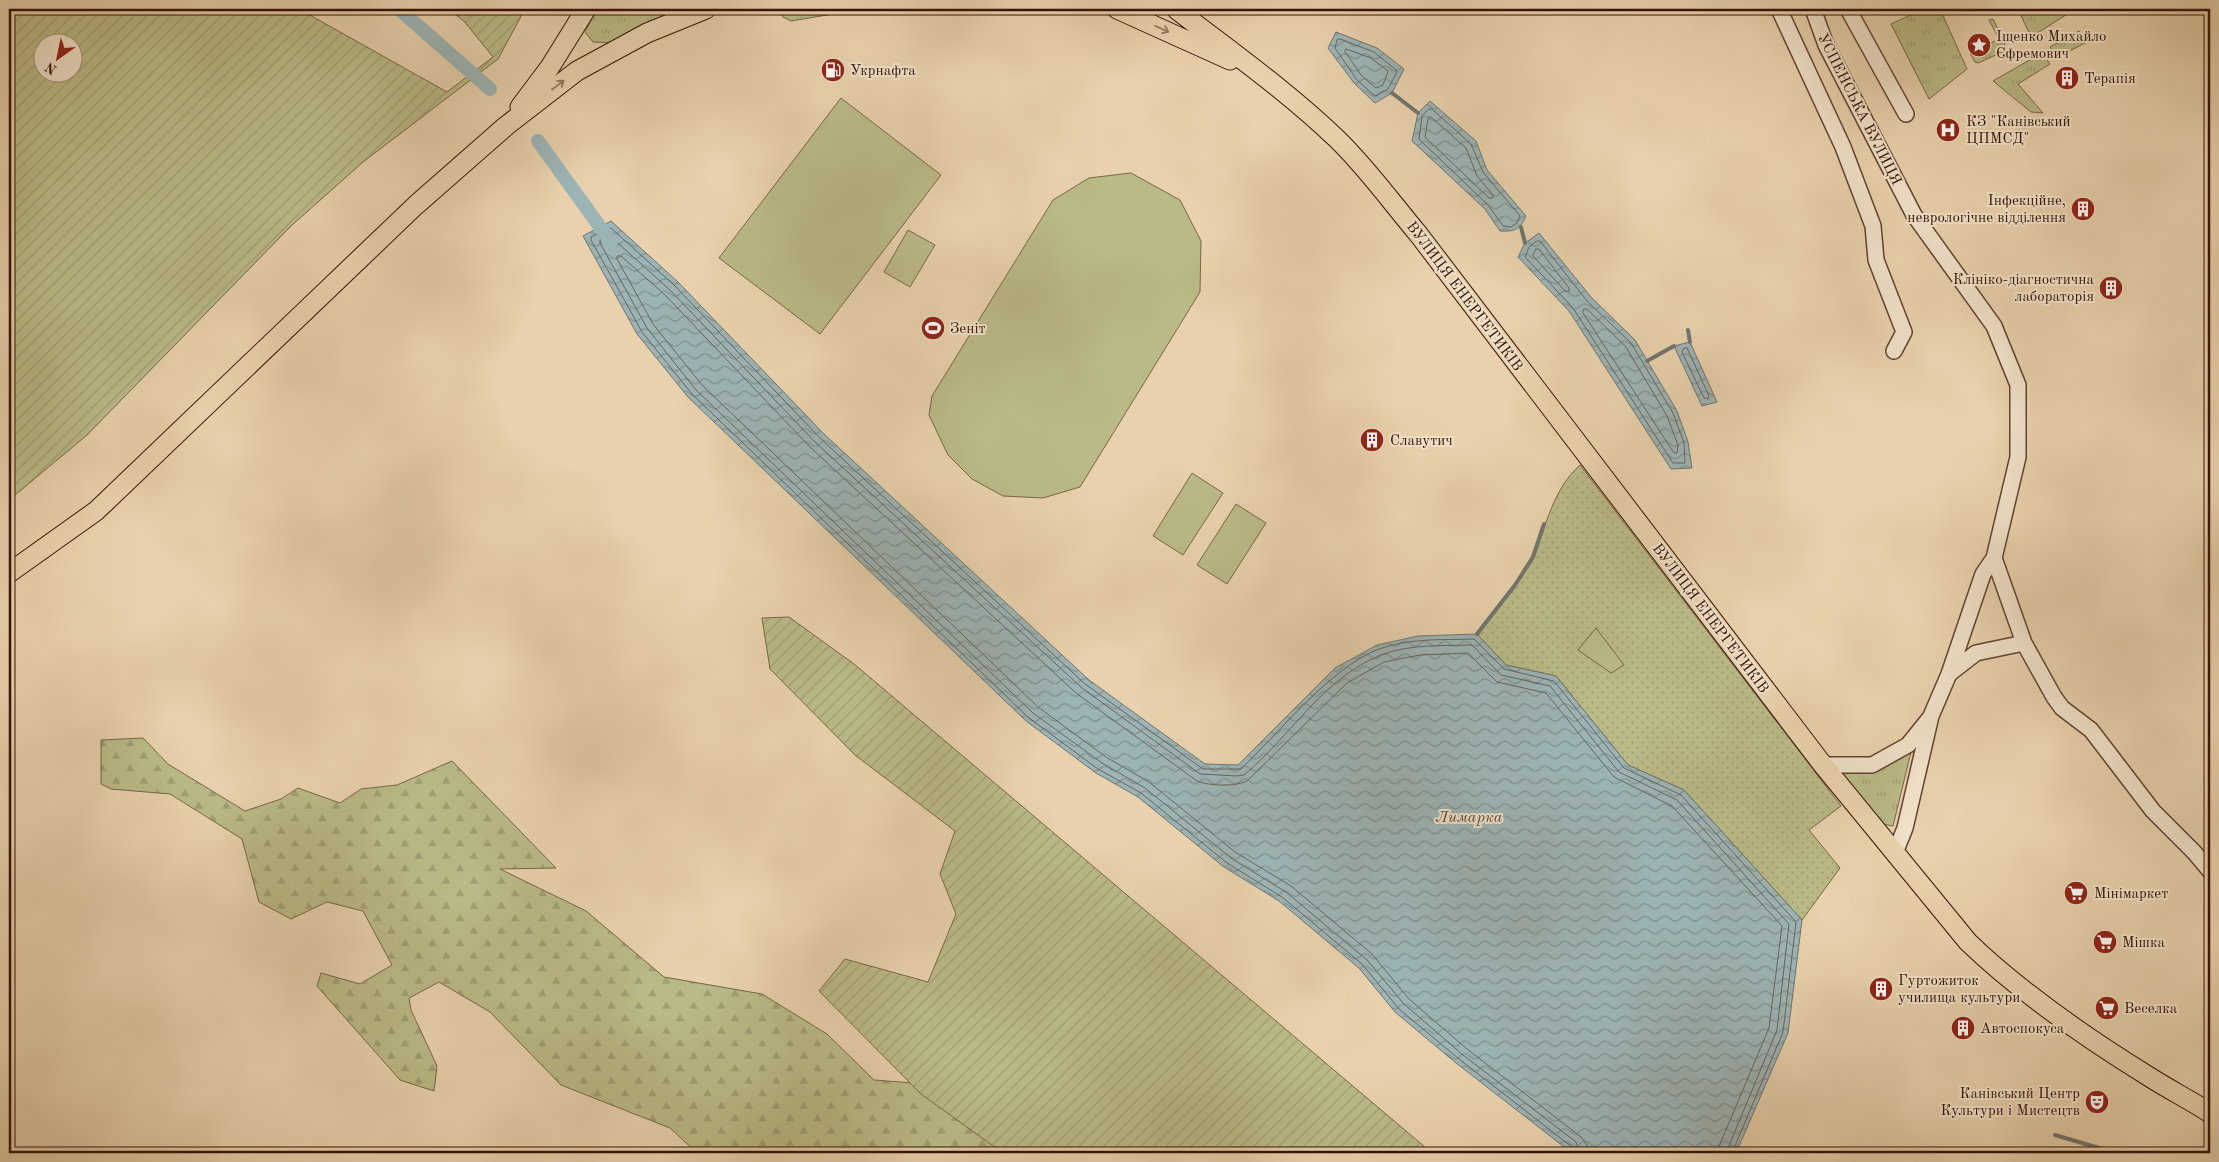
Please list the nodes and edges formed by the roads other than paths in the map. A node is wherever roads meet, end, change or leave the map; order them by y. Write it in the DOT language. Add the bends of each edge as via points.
graph roads {
  1 [pos="586,9"];
  2 [pos="706,9"];
  3 [pos="1117,9"];
  4 [pos="1176,9"];
  5 [pos="1779,9"];
  6 [pos="1813,9"];
  7 [pos="1848,9"];
  8 [pos="1258,72"];
  9 [pos="1906,114"];
  10 [pos="506,126"];
  11 [pos="1894,351"];
  12 [pos="1994,558"];
  13 [pos="9,573"];
  14 [pos="2024,643"];
  15 [pos="1949,674"];
  16 [pos="1932,716"];
  17 [pos="1823,765"];
  18 [pos="1895,853"];
  19 [pos="2210,871"];
  20 [pos="2210,1113"];
  1 -- 10 [label="main road" via="550,67"];
  10 -- 2 [label="main road, one-way" via="577,71 648,33"];
  3 -- 8 [label="main road, ВУЛИЦЯ ЕНЕРГЕТИКІВ, one-way"];
  4 -- 8 [label="main road, ВУЛИЦЯ ЕНЕРГЕТИКІВ"];
  5 -- 11 [label="street" via="1843,147 1873,226 1876,260 1904,332"];
  6 -- 12 [label="street, УСПЕНСЬКА ВУЛИЦЯ" via="1826,46 1914,215 1994,326 2018,385 2018,457"];
  7 -- 9 [label="street"];
  8 -- 17 [label="main road, ВУЛИЦЯ ЕНЕРГЕТИКІВ" via="1338,140 1419,235"];
  10 -- 13 [label="main road" via="416,205 96,511"];
  12 -- 14 [label="street"];
  12 -- 15 [label="street, УСПЕНСЬКА ВУЛИЦЯ" via="1983,574"];
  14 -- 15 [label="street" via="1976,653"];
  14 -- 19 [label="street" via="2062,708 2091,730 2153,811"];
  15 -- 16 [label="street, УСПЕНСЬКА ВУЛИЦЯ"];
  16 -- 17 [label="street" via="1908,745 1872,765"];
  16 -- 18 [label="street, УСПЕНСЬКА ВУЛИЦЯ" via="1905,828"];
  17 -- 18 [label="main road, ВУЛИЦЯ ЕНЕРГЕТИКІВ"];
  18 -- 20 [label="main road, ВУЛИЦЯ ЕНЕРГЕТИКІВ" via="1968,942 1994,967 2122,1059"];
}
